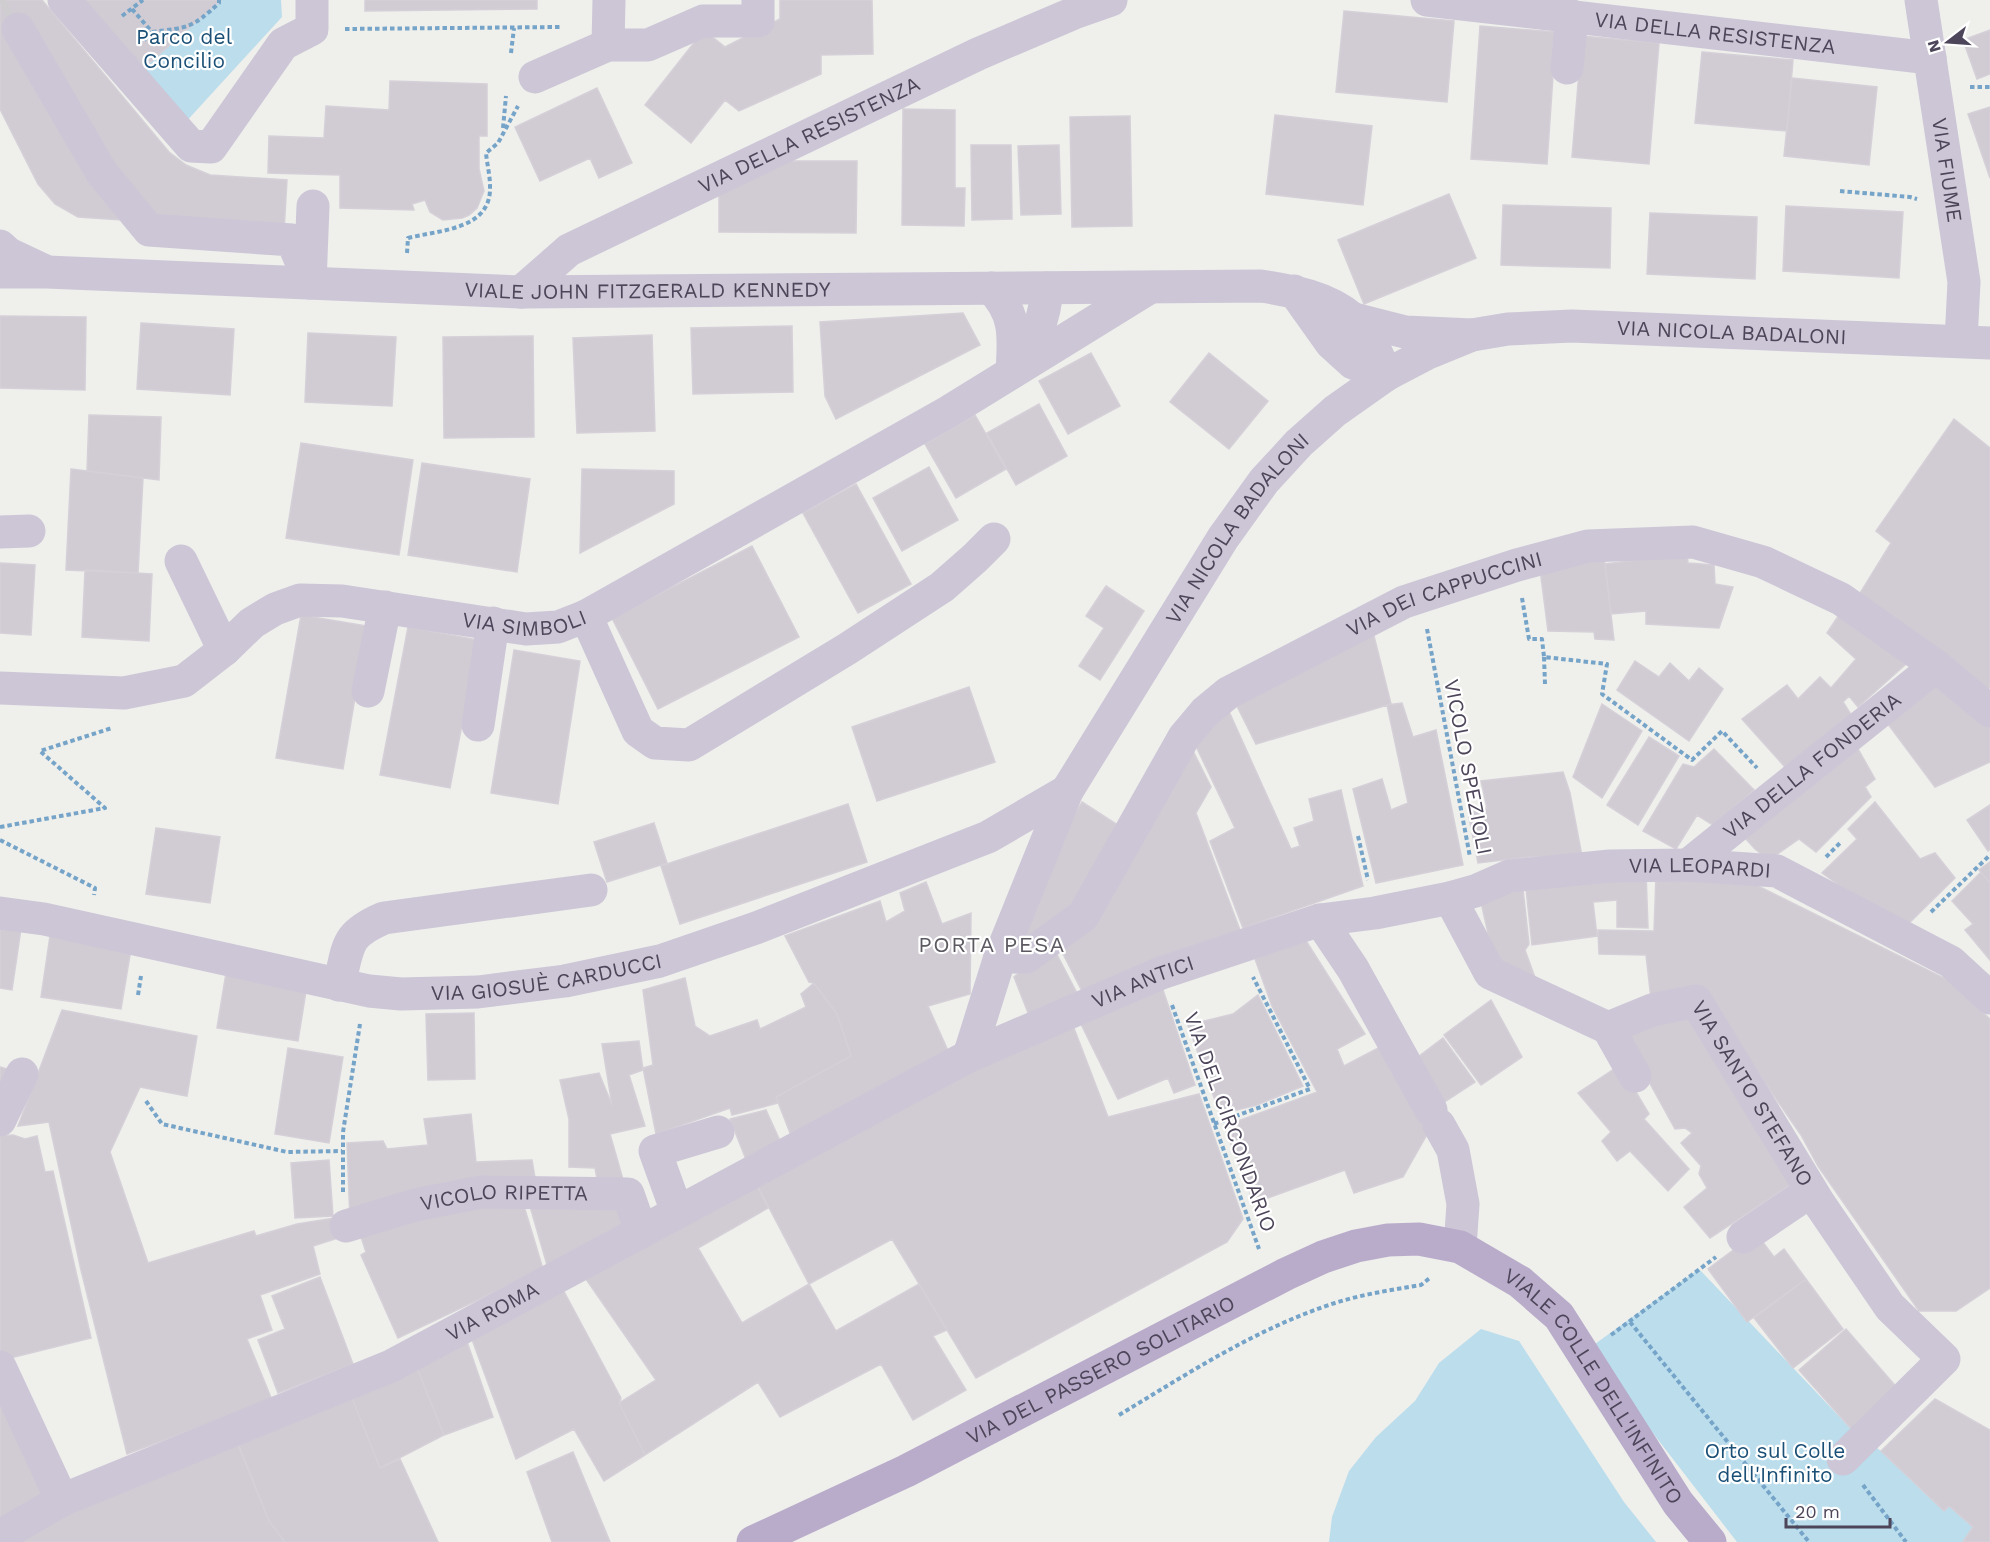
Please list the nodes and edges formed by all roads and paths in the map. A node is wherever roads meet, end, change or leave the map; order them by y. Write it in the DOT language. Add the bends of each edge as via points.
graph roads {
  1 [pos="64,0"];
  2 [pos="143,0"];
  3 [pos="219,0"];
  4 [pos="759,0"];
  5 [pos="1111,0"];
  6 [pos="1427,0"];
  7 [pos="1921,0"];
  8 [pos="1944,0"];
  9 [pos="1605,10"];
  10 [pos="113,14"];
  11 [pos="312,15"];
  12 [pos="1572,16"];
  13 [pos="609,24"];
  14 [pos="18,28"];
  15 [pos="152,32"];
  16 [pos="1930,58"];
  17 [pos="1567,68"];
  18 [pos="535,77"];
  19 [pos="1840,191"];
  20 [pos="313,206"];
  21 [pos="1953,214"];
  22 [pos="408,238"];
  23 [pos="0,246"];
  24 [pos="0,272"];
  25 [pos="47,272"];
  26 [pos="310,283"];
  27 [pos="1092,287"];
  28 [pos="1150,287"];
  29 [pos="992,288"];
  30 [pos="1047,288"];
  31 [pos="1294,291"];
  32 [pos="521,292"];
  33 [pos="1354,319"];
  34 [pos="1086,326"];
  35 [pos="1472,335"];
  36 [pos="1975,341"];
  37 [pos="1012,372"];
  38 [pos="1386,375"];
  39 [pos="994,539"];
  40 [pos="181,561"];
  41 [pos="1517,564"];
  42 [pos="385,607"];
  43 [pos="586,616"];
  44 [pos="493,623"];
  45 [pos="1431,649"];
  46 [pos="224,650"];
  47 [pos="1544,657"];
  48 [pos="1936,666"];
  49 [pos="1545,684"];
  50 [pos="0,688"];
  51 [pos="368,691"];
  52 [pos="1990,711"];
  53 [pos="478,725"];
  54 [pos="118,726"];
  55 [pos="1067,791"];
  56 [pos="1779,791"];
  57 [pos="0,827"];
  58 [pos="1358,836"];
  59 [pos="0,840"];
  60 [pos="1990,855"];
  61 [pos="1688,865"];
  62 [pos="591,890"];
  63 [pos="1463,894"];
  64 [pos="0,913"];
  65 [pos="1375,913"];
  66 [pos="1320,920"];
  67 [pos="88,929"];
  68 [pos="1905,938"];
  69 [pos="1239,948"];
  70 [pos="1000,957"];
  71 [pos="1161,974"];
  72 [pos="354,988"];
  73 [pos="1990,998"];
  74 [pos="1608,1028"];
  75 [pos="969,1056"];
  76 [pos="22,1074"];
  77 [pos="1635,1076"];
  78 [pos="146,1101"];
  79 [pos="0,1120"];
  80 [pos="1214,1124"];
  81 [pos="718,1132"];
  82 [pos="1815,1197"];
  83 [pos="677,1212"];
  84 [pos="346,1226"];
  85 [pos="641,1231"];
  86 [pos="1743,1237"];
  87 [pos="1460,1247"];
  88 [pos="1271,1281"];
  89 [pos="1630,1322"];
  90 [pos="1584,1355"];
  91 [pos="0,1367"];
  92 [pos="1119,1414"];
  93 [pos="1843,1459"];
  94 [pos="62,1500"];
  95 [pos="0,1536"];
  96 [pos="753,1542"];
  97 [pos="1710,1542"];
  98 [pos="1809,1542"];
  99 [pos="1906,1542"];
  1 -- 11 [label="street" via="191,146 211,147 283,44"];
  2 -- 10 [label="path" via="123,16"];
  3 -- 15 [label="path" via="189,27"];
  4 -- 13 [label="street" via="758,21 703,21 648,45"];
  5 -- 32 [label="street, VIA DELLA RESISTENZA" via="978,54 568,250"];
  6 -- 12 [label="street, VIA DELLA RESISTENZA"];
  7 -- 8 [label="street"];
  7 -- 16 [label="street, VIA FIUME"];
  9 -- 12 [label="street, VIA DELLA RESISTENZA"];
  9 -- 16 [label="street, VIA DELLA RESISTENZA"];
  11 -- 13 [label="path"];
  12 -- 17 [label="street"];
  13 -- 18 [label="street"];
  14 -- 26 [label="street" via="102,173 149,231 292,240"];
  16 -- 21 [label="street, VIA FIUME"];
  18 -- 22 [label="path" via="498,143 486,153 490,187 482,214 460,226"];
  19 -- 21 [label="path" via="1910,197"];
  20 -- 26 [label="street"];
  21 -- 36 [label="street, VIA FIUME"];
  23 -- 25 [label="street"];
  24 -- 25 [label="street, VIALE JOHN FITZGERALD KENNEDY"];
  25 -- 26 [label="street, VIALE JOHN FITZGERALD KENNEDY"];
  26 -- 32 [label="street, VIALE JOHN FITZGERALD KENNEDY"];
  27 -- 28 [label="street, VIALE JOHN FITZGERALD KENNEDY"];
  27 -- 30 [label="street, VIALE JOHN FITZGERALD KENNEDY"];
  27 -- 34 [label="street" via="1094,307"];
  28 -- 31 [label="street, VIALE JOHN FITZGERALD KENNEDY" via="1261,286"];
  28 -- 34 [label="street, VIA SIMBOLI"];
  29 -- 30 [label="street, VIALE JOHN FITZGERALD KENNEDY"];
  29 -- 32 [label="street, VIALE JOHN FITZGERALD KENNEDY"];
  29 -- 37 [label="street" via="1004,300 1010,318 1014,339"];
  30 -- 37 [label="street, VIA SIMBOLI" via="1040,330"];
  31 -- 33 [label="street, VIALE JOHN FITZGERALD KENNEDY" via="1325,301"];
  31 -- 38 [label="street" via="1331,343 1353,363"];
  33 -- 35 [label="street, VIA NICOLA BADALONI" via="1405,332"];
  33 -- 38 [label="street, VIALE JOHN FITZGERALD KENNEDY" via="1374,347"];
  34 -- 37 [label="street, VIA SIMBOLI"];
  35 -- 36 [label="street, VIA NICOLA BADALONI" via="1572,326"];
  35 -- 38 [label="street, VIA NICOLA BADALONI"];
  37 -- 43 [label="street, VIA SIMBOLI"];
  38 -- 55 [label="street, VIA NICOLA BADALONI" via="1299,442 1264,481 1223,538"];
  39 -- 43 [label="street" via="942,587 689,745 655,743 638,731"];
  40 -- 46 [label="street"];
  41 -- 47 [label="path" via="1529,639 1542,639"];
  41 -- 48 [label="street, VIA DEI CAPPUCCINI" via="1588,546 1693,542 1763,562 1841,599"];
  41 -- 70 [label="street, VIA DEI CAPPUCCINI" via="1404,602 1228,693 1184,736 1083,916 1026,957"];
  42 -- 44 [label="street, VIA SIMBOLI"];
  42 -- 46 [label="street, VIA SIMBOLI" via="300,600 274,609"];
  42 -- 51 [label="street"];
  43 -- 44 [label="street, VIA SIMBOLI" via="558,627 526,629"];
  44 -- 53 [label="street"];
  45 -- 63 [label="path, VICOLO SPEZIOLI"];
  46 -- 50 [label="street, VIA SIMBOLI" via="184,681 124,693"];
  47 -- 49 [label="path"];
  47 -- 56 [label="path" via="1607,664 1602,694 1692,760 1722,731"];
  48 -- 52 [label="street, VIA DEI CAPPUCCINI"];
  48 -- 56 [label="street, VIA DELLA FONDERIA"];
  54 -- 57 [label="path" via="40,751 105,808"];
  55 -- 70 [label="street, VIA NICOLA BADALONI"];
  55 -- 72 [label="street, VIA GIOSUÈ CARDUCCI" via="988,837 756,928 660,961 565,981 478,992 401,994"];
  56 -- 61 [label="street, VIA DELLA FONDERIA"];
  58 -- 65 [label="path"];
  59 -- 67 [label="path" via="95,888"];
  60 -- 68 [label="path"];
  61 -- 63 [label="street, VIA LEOPARDI" via="1610,866 1509,876"];
  61 -- 68 [label="street, VIA LEOPARDI" via="1777,871"];
  62 -- 72 [label="street" via="384,918 363,927 350,941"];
  63 -- 65 [label="street, VIA LEOPARDI"];
  63 -- 74 [label="street" via="1490,973"];
  64 -- 67 [label="street, VIA GIOSUÈ CARDUCCI"];
  65 -- 66 [label="street, VIA ANTICI"];
  66 -- 69 [label="street, VIA ANTICI"];
  66 -- 87 [label="street" via="1353,969 1453,1150 1464,1204"];
  67 -- 72 [label="street, VIA GIOSUÈ CARDUCCI"];
  68 -- 73 [label="street, VIA LEOPARDI" via="1951,962"];
  69 -- 71 [label="street, VIA ANTICI"];
  69 -- 80 [label="path" via="1310,1089"];
  70 -- 75 [label="street, VIA NICOLA BADALONI"];
  71 -- 75 [label="street, VIA ANTICI"];
  71 -- 80 [label="path, VIA DEL CIRCONDARIO"];
  72 -- 78 [label="path" via="359,1030 342,1151 287,1152 162,1124"];
  74 -- 77 [label="street"];
  74 -- 82 [label="street, VIA SANTO STEFANO" via="1652,1010 1696,1001"];
  75 -- 83 [label="street, VIA ROMA"];
  76 -- 79 [label="street"];
  80 -- 88 [label="path, VIA DEL CIRCONDARIO"];
  81 -- 83 [label="street" via="655,1151"];
  82 -- 86 [label="street"];
  82 -- 93 [label="street" via="1890,1307 1944,1359"];
  83 -- 85 [label="street, VIA ROMA"];
  84 -- 85 [label="street, VICOLO RIPETTA" via="415,1205 481,1192 628,1194"];
  85 -- 94 [label="street, VIA ROMA" via="391,1366"];
  86 -- 89 [label="path"];
  87 -- 88 [label="main road, VIA DEL PASSERO SOLITARIO" via="1419,1239 1388,1240 1323,1257"];
  87 -- 90 [label="main road, VIALE COLLE DELL'INFINITO" via="1521,1282 1559,1316"];
  87 -- 92 [label="path" via="1443,1269 1421,1285 1336,1303 1288,1321 1227,1350"];
  88 -- 96 [label="main road, VIA DEL PASSERO SOLITARIO" via="906,1471"];
  89 -- 90 [label="path"];
  89 -- 98 [label="path"];
  90 -- 97 [label="main road, VIALE COLLE DELL'INFINITO" via="1678,1503"];
  91 -- 94 [label="street"];
  93 -- 99 [label="path"];
  94 -- 95 [label="street, VIA ROMA"];
}
